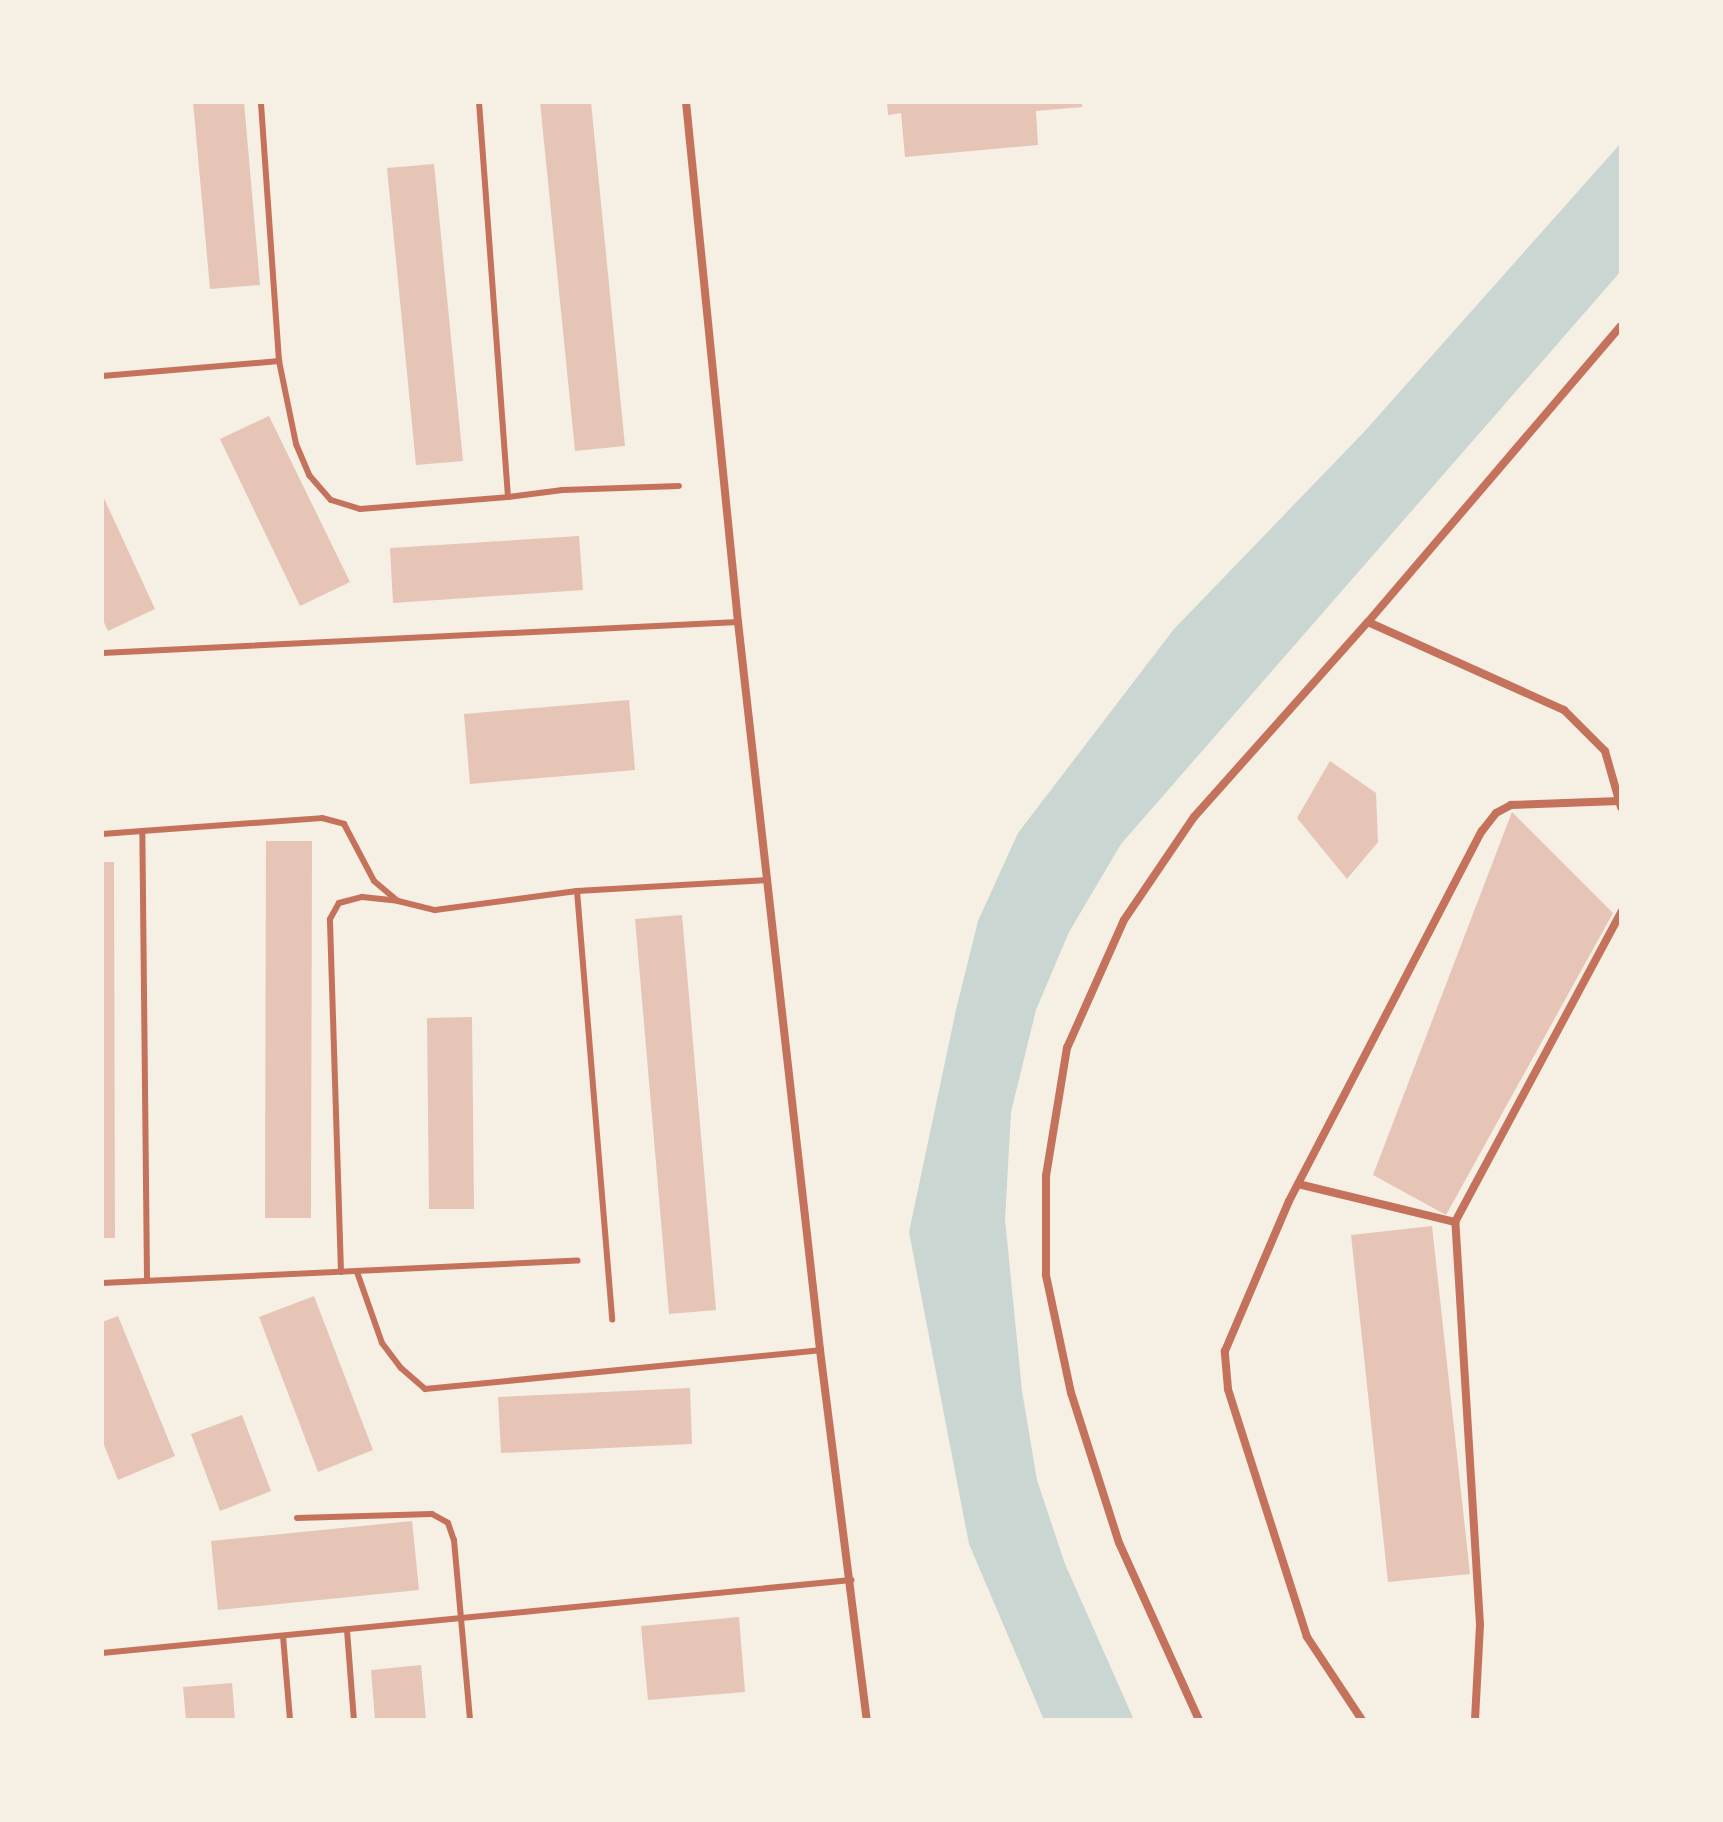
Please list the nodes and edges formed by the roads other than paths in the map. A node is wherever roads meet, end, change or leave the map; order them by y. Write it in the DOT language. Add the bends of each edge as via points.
graph roads {
  1 [pos="261,102"];
  2 [pos="479,102"];
  3 [pos="686,102"];
  4 [pos="1621,326"];
  5 [pos="279,361"];
  6 [pos="102,376"];
  7 [pos="679,486"];
  8 [pos="508,497"];
  9 [pos="738,622"];
  10 [pos="1368,622"];
  11 [pos="102,653"];
  12 [pos="1620,804"];
  13 [pos="142,831"];
  14 [pos="102,834"];
  15 [pos="767,880"];
  16 [pos="577,891"];
  17 [pos="398,901"];
  18 [pos="1621,912"];
  19 [pos="1298,1184"];
  20 [pos="1455,1222"];
  21 [pos="577,1261"];
  22 [pos="341,1272"];
  23 [pos="357,1272"];
  24 [pos="147,1278"];
  25 [pos="102,1283"];
  26 [pos="612,1320"];
  27 [pos="820,1350"];
  28 [pos="297,1518"];
  29 [pos="851,1580"];
  30 [pos="462,1619"];
  31 [pos="347,1630"];
  32 [pos="283,1636"];
  33 [pos="102,1653"];
  34 [pos="290,1720"];
  35 [pos="354,1720"];
  36 [pos="470,1720"];
  37 [pos="867,1720"];
  38 [pos="1199,1720"];
  39 [pos="1362,1720"];
  40 [pos="1475,1720"];
  1 -- 5 [label="lane"];
  2 -- 8 [label="lane"];
  3 -- 9 [label="street"];
  4 -- 10 [label="street"];
  5 -- 6 [label="lane"];
  5 -- 8 [label="lane" via="296,444 309,475 331,500 360,509"];
  7 -- 8 [label="lane"];
  9 -- 11 [label="lane"];
  9 -- 15 [label="street"];
  10 -- 12 [label="street" via="1564,710 1605,751"];
  10 -- 38 [label="street" via="1194,817 1124,920 1067,1048 1046,1176 1046,1275 1071,1393 1119,1543"];
  12 -- 19 [label="street" via="1525,804 1496,813"];
  13 -- 14 [label="lane"];
  13 -- 17 [label="lane" via="322,818 344,824 374,881"];
  13 -- 24 [label="lane"];
  15 -- 16 [label="lane"];
  15 -- 27 [label="street"];
  16 -- 17 [label="lane" via="435,910"];
  16 -- 26 [label="lane"];
  17 -- 22 [label="lane" via="362,897 339,903 330,919"];
  18 -- 20 [label="street"];
  19 -- 20 [label="street"];
  19 -- 39 [label="street" via="1225,1351 1228,1389 1307,1637"];
  20 -- 40 [label="street" via="1480,1625"];
  21 -- 23 [label="lane"];
  22 -- 23 [label="lane"];
  22 -- 24 [label="lane"];
  23 -- 27 [label="lane" via="382,1343 425,1389"];
  24 -- 25 [label="lane"];
  27 -- 29 [label="street"];
  28 -- 30 [label="lane" via="432,1514 448,1523"];
  29 -- 30 [label="lane"];
  29 -- 37 [label="street"];
  30 -- 31 [label="lane"];
  30 -- 36 [label="lane"];
  31 -- 32 [label="lane"];
  31 -- 35 [label="lane"];
  32 -- 33 [label="lane"];
  32 -- 34 [label="lane"];
}
